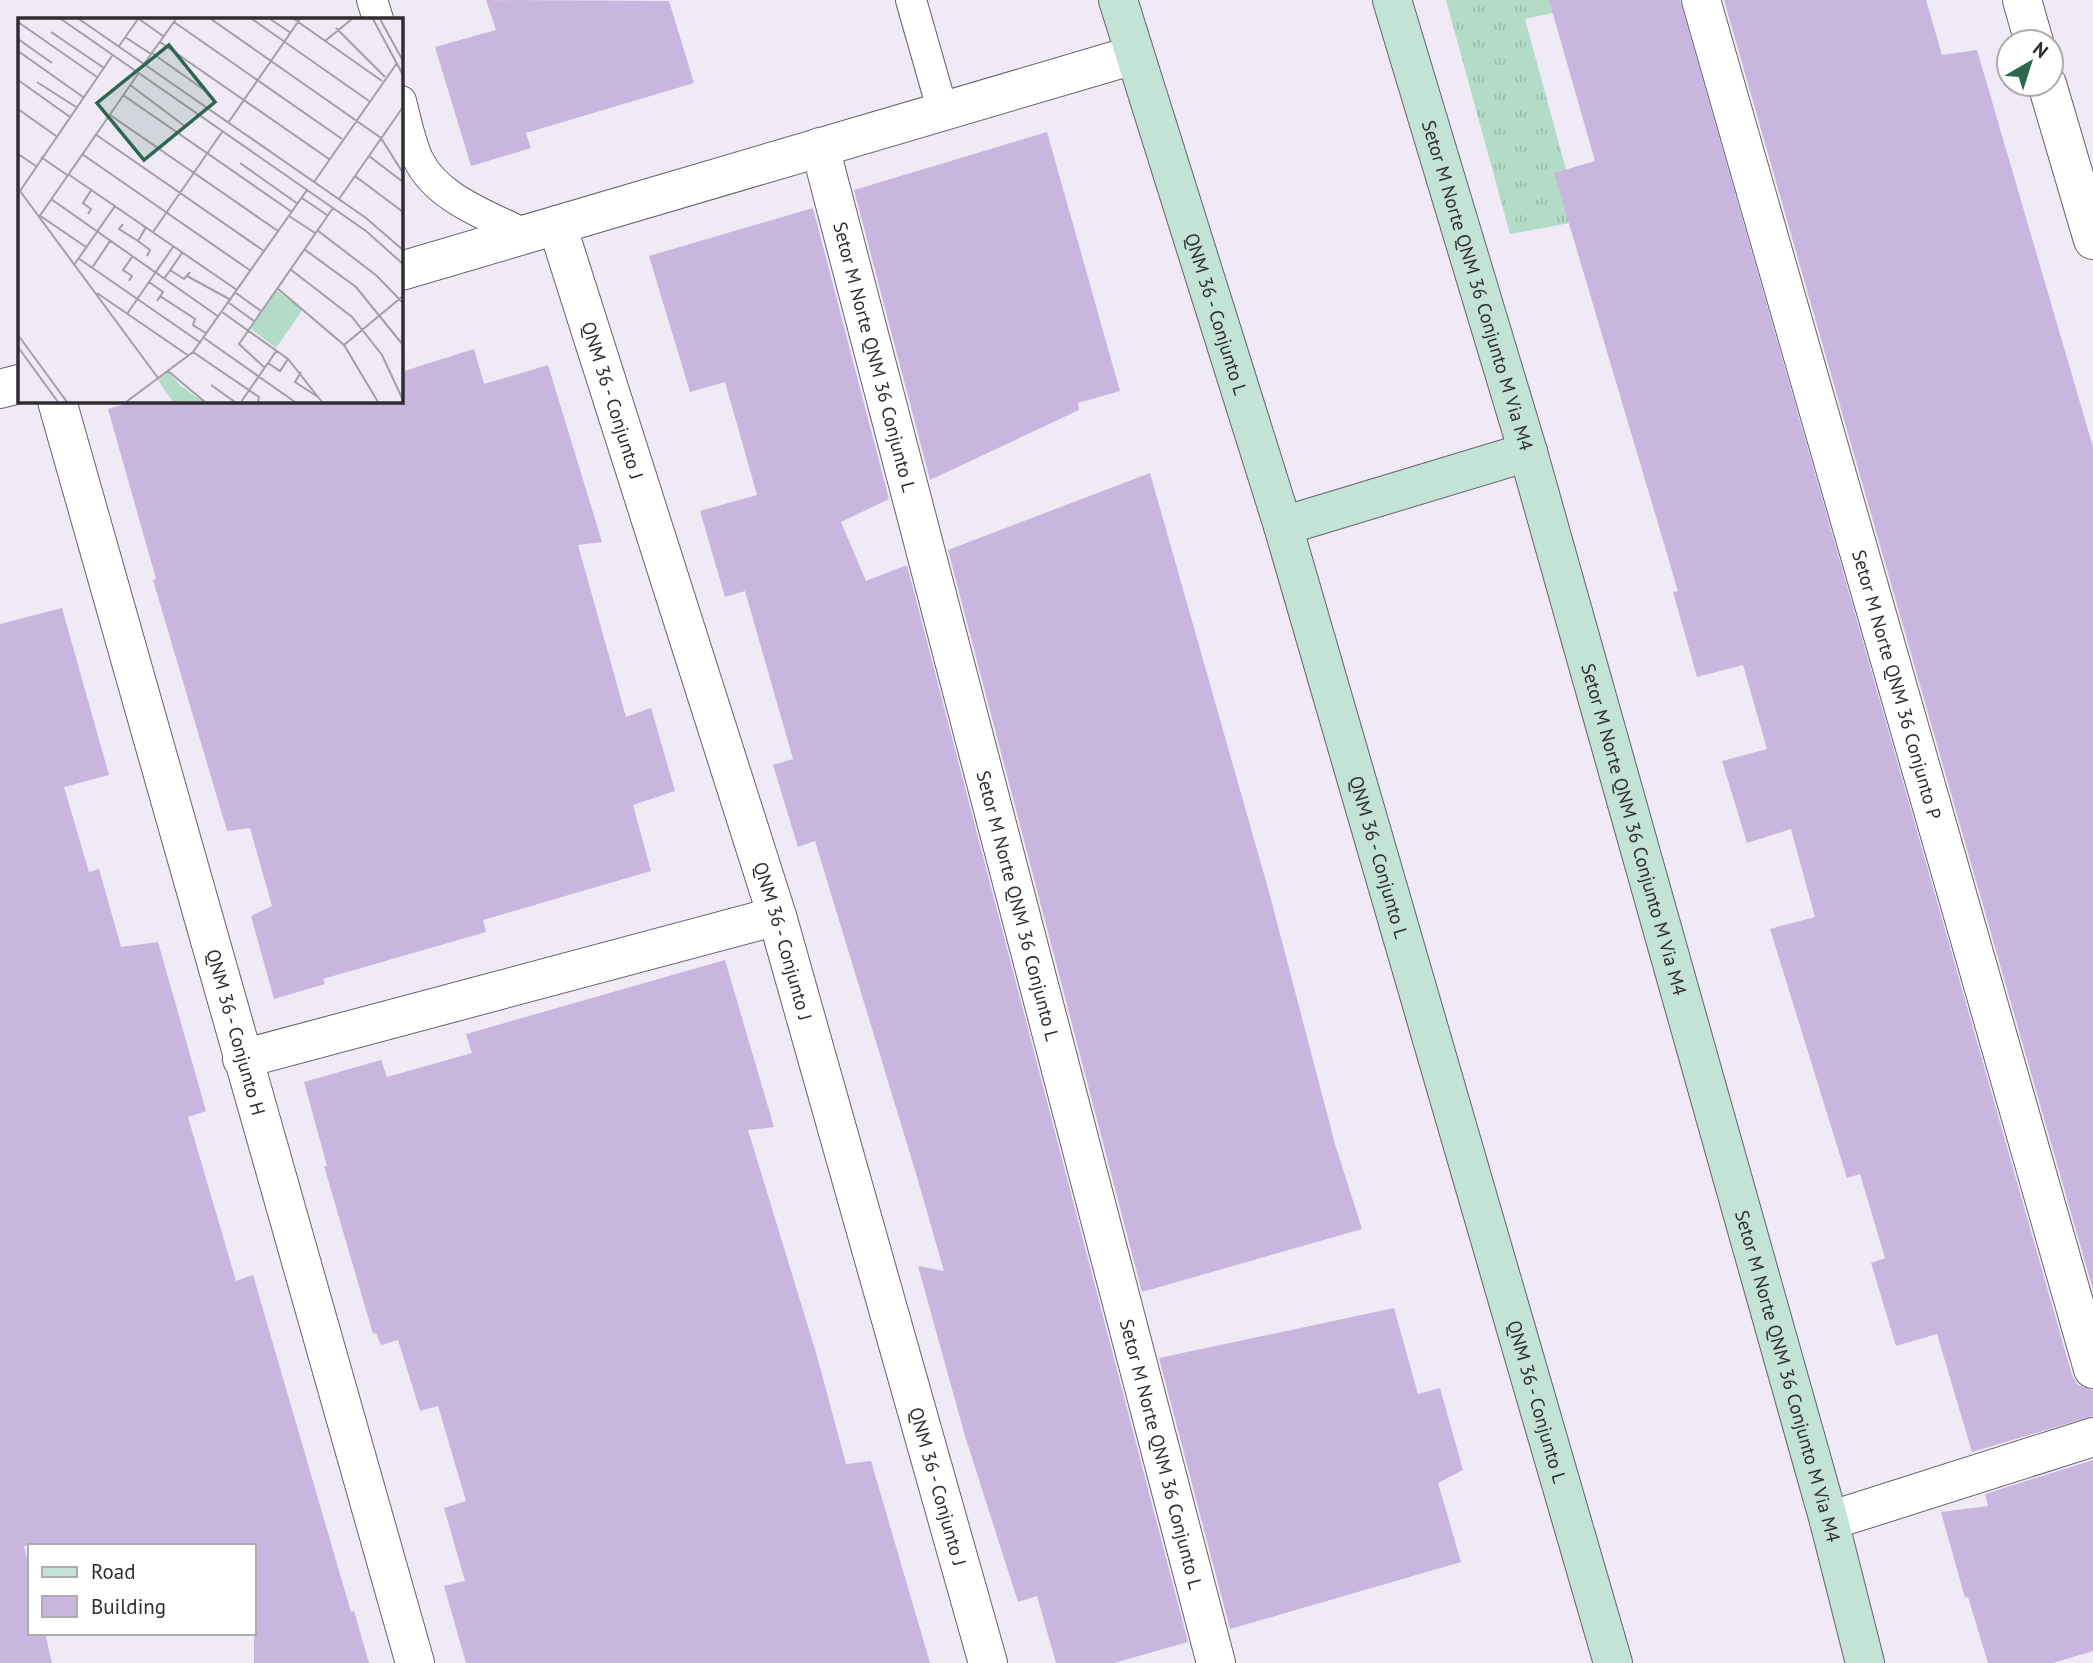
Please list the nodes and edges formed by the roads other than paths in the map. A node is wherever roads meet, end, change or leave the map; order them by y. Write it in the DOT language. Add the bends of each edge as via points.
graph roads {
  1 [pos="372,0"];
  2 [pos="911,0"];
  3 [pos="1118,0"];
  4 [pos="1392,0"];
  5 [pos="1701,0"];
  6 [pos="2022,0"];
  7 [pos="378,18"];
  8 [pos="2030,28"];
  9 [pos="1133,55"];
  10 [pos="2051,98"];
  11 [pos="402,105"];
  12 [pos="943,112"];
  13 [pos="820,147"];
  14 [pos="541,230"];
  15 [pos="2093,240"];
  16 [pos="402,271"];
  17 [pos="18,384"];
  18 [pos="0,389"];
  19 [pos="57,402"];
  20 [pos="1528,453"];
  21 [pos="1283,526"];
  22 [pos="777,916"];
  23 [pos="242,1059"];
  24 [pos="2093,1369"];
  25 [pos="2093,1437"];
  26 [pos="1829,1521"];
  27 [pos="415,1663"];
  28 [pos="988,1663"];
  29 [pos="1216,1663"];
  30 [pos="1613,1663"];
  31 [pos="1865,1663"];
  1 -- 7 [label="lane"];
  2 -- 12 [label="lane"];
  3 -- 9 [label="main road, QNM 36 - Conjunto L"];
  4 -- 20 [label="main road, Setor M Norte QNM 36 Conjunto M Via M4"];
  5 -- 24 [label="street, Setor M Norte QNM 36 Conjunto P"];
  6 -- 8 [label="street"];
  9 -- 12 [label="street"];
  9 -- 21 [label="main road, QNM 36 - Conjunto L"];
  10 -- 15 [label="street"];
  11 -- 14 [label="lane" via="418,160 450,195"];
  12 -- 13 [label="street"];
  13 -- 14 [label="street"];
  13 -- 29 [label="street, Setor M Norte QNM 36 Conjunto L"];
  14 -- 16 [label="street"];
  14 -- 22 [label="street, QNM 36 - Conjunto J"];
  17 -- 18 [label="street"];
  19 -- 23 [label="street, QNM 36 - Conjunto H"];
  20 -- 21 [label="main road"];
  20 -- 26 [label="main road, Setor M Norte QNM 36 Conjunto M Via M4"];
  21 -- 30 [label="main road, QNM 36 - Conjunto L"];
  22 -- 23 [label="street"];
  22 -- 28 [label="street, QNM 36 - Conjunto J"];
  23 -- 27 [label="street, QNM 36 - Conjunto H"];
  25 -- 26 [label="street"];
  26 -- 31 [label="main road, Setor M Norte QNM 36 Conjunto M Via M4"];
}
